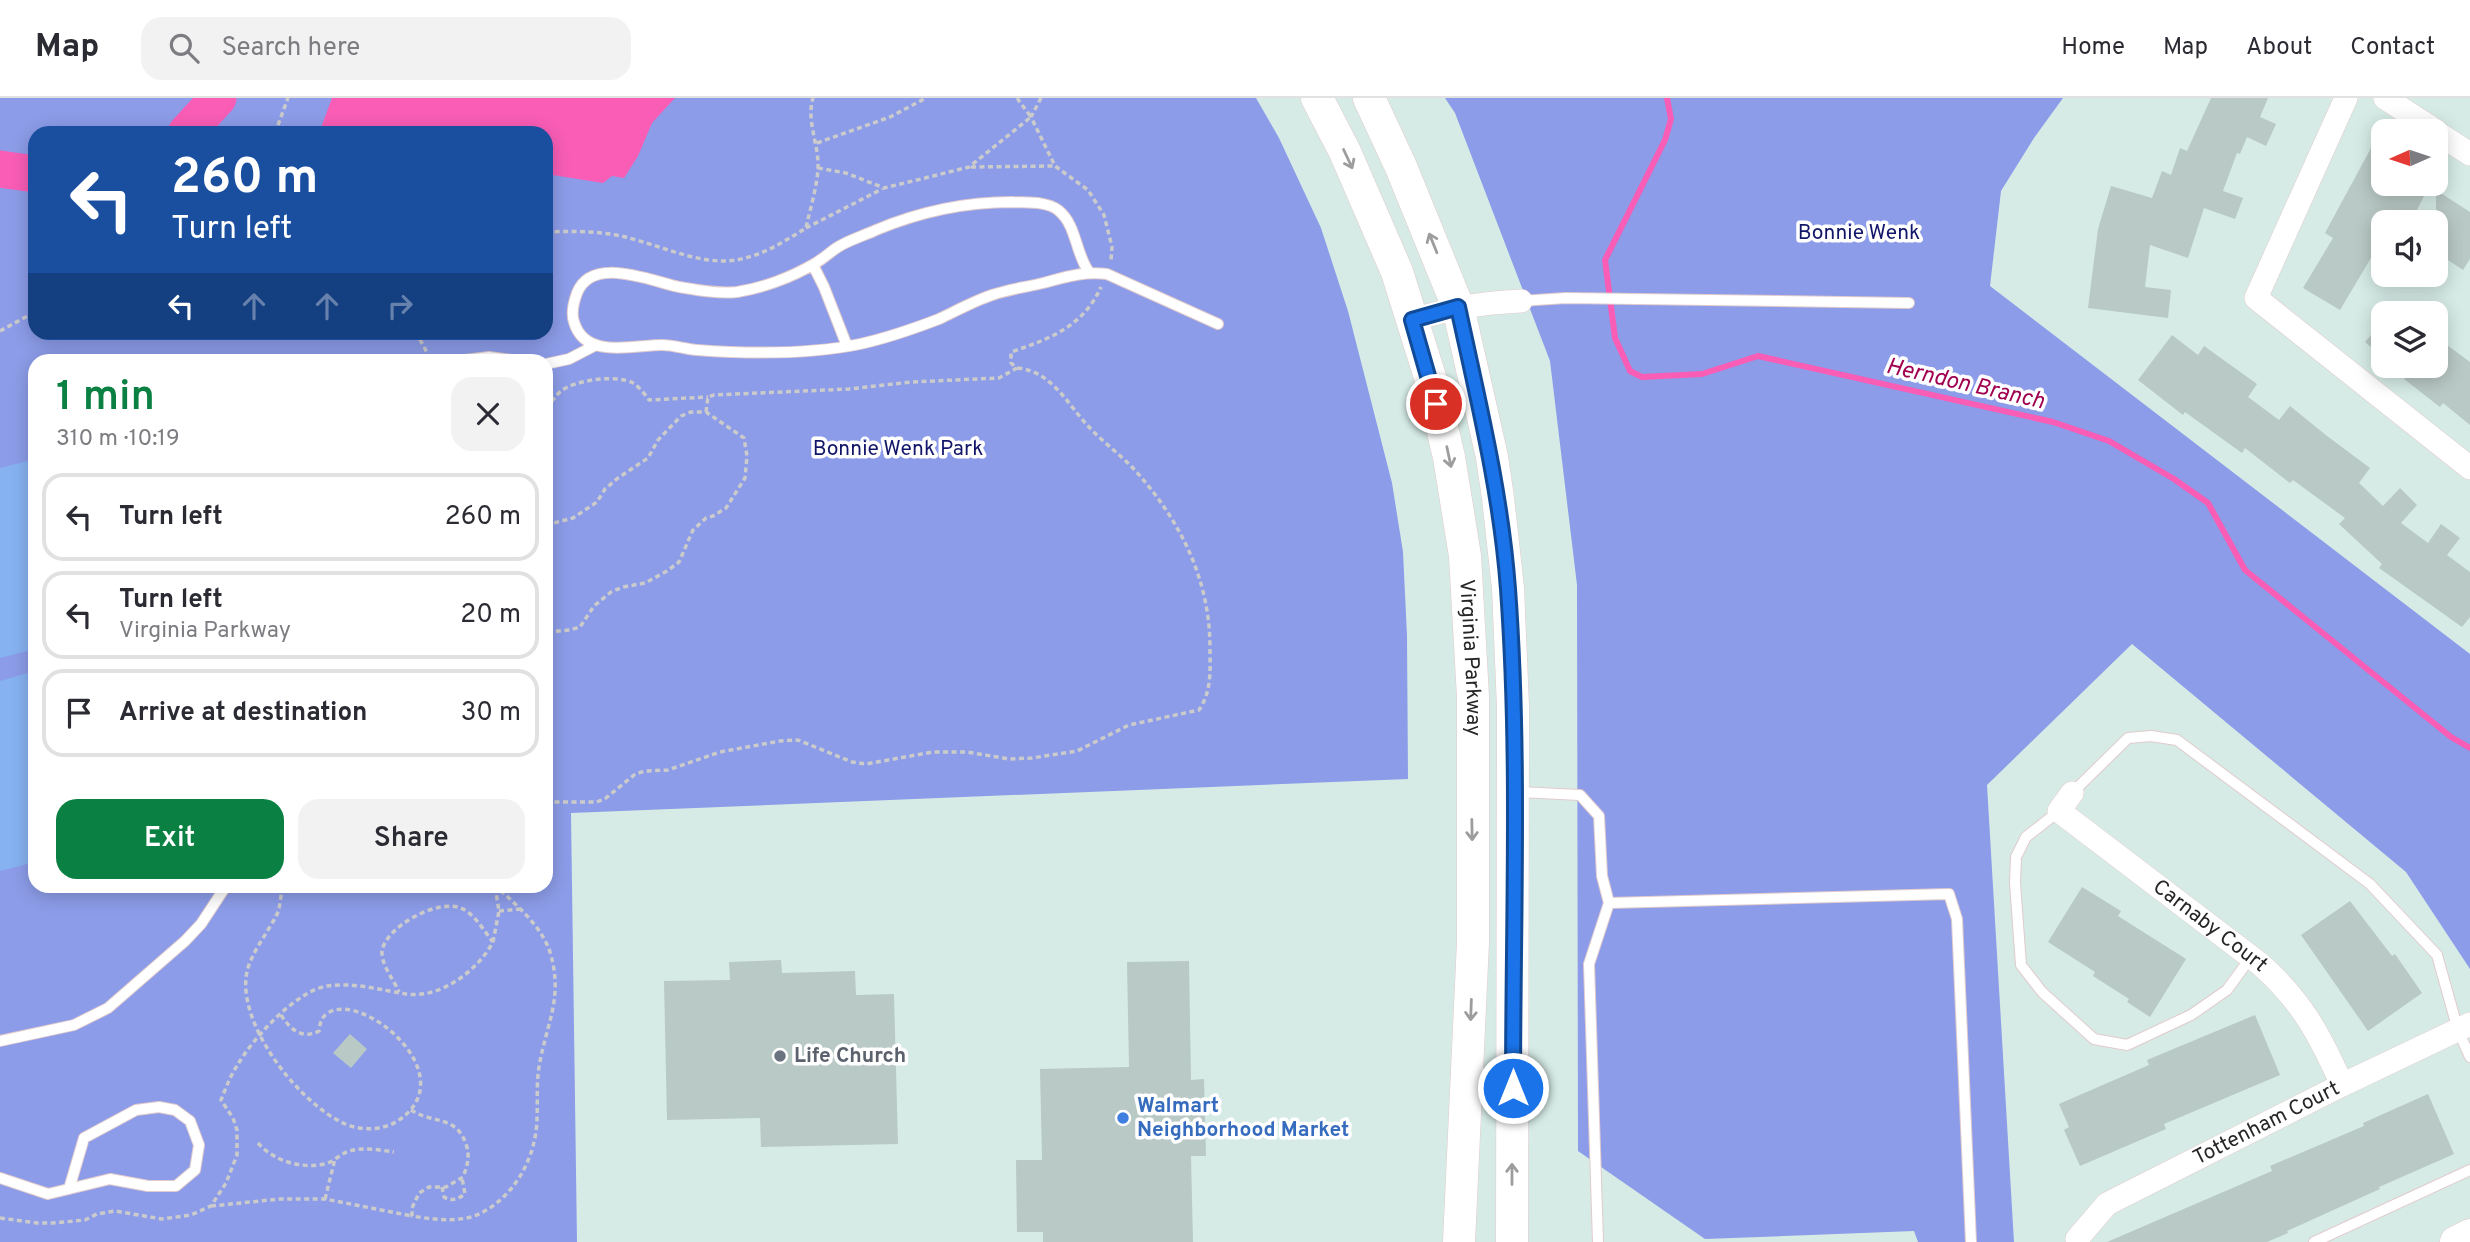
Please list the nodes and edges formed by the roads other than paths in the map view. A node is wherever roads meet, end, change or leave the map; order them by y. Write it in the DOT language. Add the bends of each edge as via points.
graph roads {
  1 [pos="1317,98"];
  2 [pos="1369,98"];
  3 [pos="2346,98"];
  4 [pos="2385,98"];
  5 [pos="2417,119"];
  6 [pos="2448,139"];
  7 [pos="2470,154"];
  8 [pos="813,265"];
  9 [pos="1089,272"];
  10 [pos="1521,301"];
  11 [pos="1909,303"];
  12 [pos="1458,307"];
  13 [pos="1412,320"];
  14 [pos="1218,324"];
  15 [pos="596,345"];
  16 [pos="847,346"];
  17 [pos="553,362"];
  18 [pos="2470,468"];
  19 [pos="1472,792"];
  20 [pos="1514,792"];
  21 [pos="2066,802"];
  22 [pos="221,893"];
  23 [pos="1609,903"];
  24 [pos="2251,957"];
  25 [pos="2464,1027"];
  26 [pos="0,1041"];
  27 [pos="2470,1057"];
  28 [pos="2342,1085"];
  29 [pos="2470,1170"];
  30 [pos="0,1178"];
  31 [pos="69,1189"];
  32 [pos="2470,1235"];
  33 [pos="1459,1242"];
  34 [pos="1512,1242"];
  35 [pos="1598,1242"];
  36 [pos="1971,1242"];
  37 [pos="2078,1242"];
  38 [pos="2314,1242"];
  39 [pos="2456,1242"];
  1 -- 13 [label="main road, Virginia Parkway, one-way" via="1375,218"];
  12 -- 2 [label="main road, Virginia Parkway, one-way"];
  3 -- 18 [label="street" via="2256,298"];
  4 -- 5 [label="street"];
  6 -- 7 [label="street"];
  8 -- 9 [label="lane" via="839,246 895,222 974,203 1026,203 1056,208 1074,234"];
  8 -- 15 [label="lane" via="737,292 697,290 602,273 580,287 573,309 574,323 583,337"];
  8 -- 16 [label="lane"];
  9 -- 14 [label="lane" via="1107,274"];
  9 -- 16 [label="lane" via="994,294 915,328"];
  10 -- 11 [label="lane"];
  10 -- 12 [label="street"];
  12 -- 13 [label="street"];
  12 -- 20 [label="main road, Virginia Parkway" via="1492,457 1505,554"];
  13 -- 19 [label="main road, Virginia Parkway, one-way" via="1449,457 1465,556 1473,697"];
  15 -- 16 [label="lane" via="621,349 666,345 754,353"];
  15 -- 17 [label="lane"];
  19 -- 20 [label="main road"];
  19 -- 33 [label="main road, Virginia Parkway, one-way" via="1473,942"];
  20 -- 23 [label="lane" via="1580,795 1599,816 1602,876"];
  34 -- 20 [label="main road, Virginia Parkway, one-way"];
  21 -- 24 [label="street, Carnaby Court"];
  21 -- 24 [label="lane" via="2026,836 2016,857 2021,965 2042,992 2094,1039 2127,1045 2191,1015 2227,990"];
  21 -- 25 [label="lane" via="2128,738 2177,740 2370,884 2437,955"];
  22 -- 26 [label="lane" via="185,941 108,1008 74,1025"];
  23 -- 35 [label="lane" via="1589,964"];
  23 -- 36 [label="lane" via="1949,894 1957,919"];
  24 -- 28 [label="street, Carnaby Court" via="2302,1007"];
  25 -- 27 [label="lane"];
  25 -- 28 [label="street, Tottenham Court"];
  28 -- 37 [label="street, Tottenham Court" via="2107,1203"];
  29 -- 38 [label="lane"];
  30 -- 31 [label="lane" via="48,1194"];
  31 -- 31 [label="lane" via="110,1179 176,1186 195,1170 199,1145 190,1121 175,1110 136,1110 84,1138"];
  32 -- 39 [label="main road"];
}
